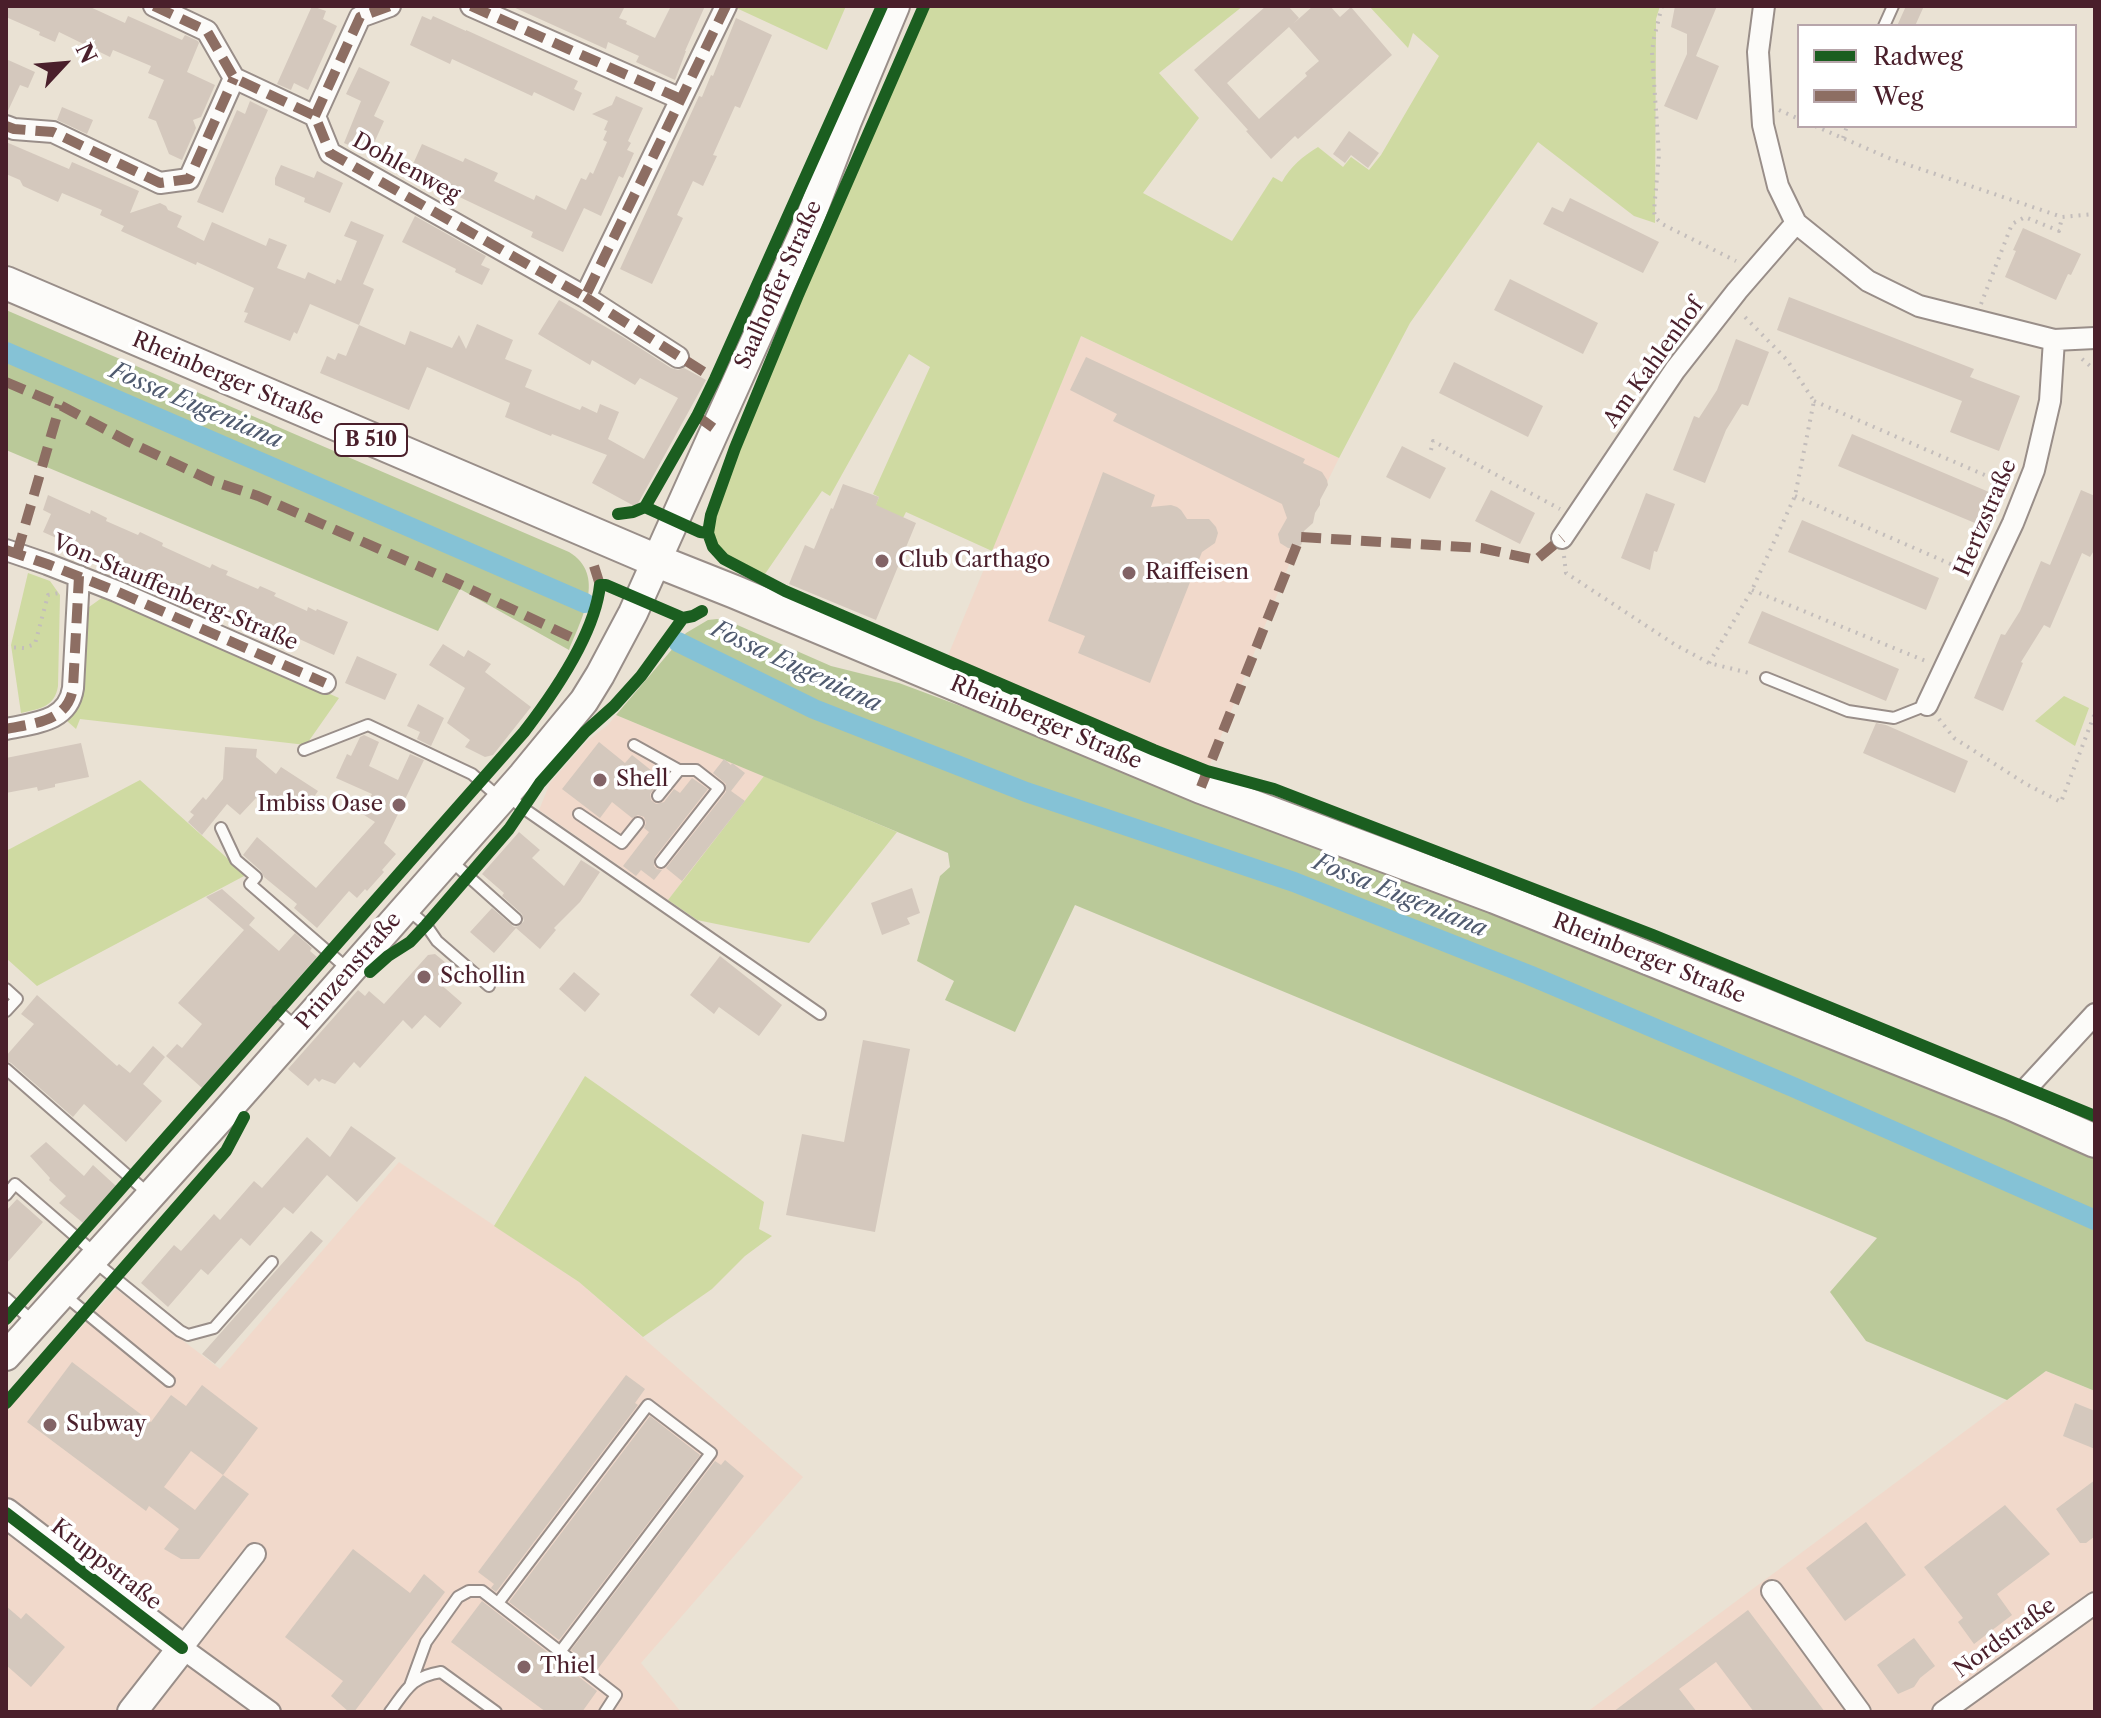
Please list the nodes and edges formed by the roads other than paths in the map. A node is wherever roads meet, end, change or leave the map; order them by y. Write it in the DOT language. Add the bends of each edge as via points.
graph roads {
  1 [pos="154,6"];
  2 [pos="390,6"];
  3 [pos="471,6"];
  4 [pos="726,6"];
  5 [pos="895,6"];
  6 [pos="1764,6"];
  7 [pos="234,78"];
  8 [pos="681,99"];
  9 [pos="315,116"];
  10 [pos="6,126"];
  11 [pos="1796,223"];
  12 [pos="6,283"];
  13 [pos="585,297"];
  14 [pos="2095,338"];
  15 [pos="2054,340"];
  16 [pos="678,357"];
  17 [pos="1562,538"];
  18 [pos="6,550"];
  19 [pos="657,561"];
  20 [pos="78,582"];
  21 [pos="1766,678"];
  22 [pos="325,683"];
  23 [pos="1927,705"];
  24 [pos="6,729"];
  25 [pos="634,745"];
  26 [pos="304,750"];
  27 [pos="679,770"];
  28 [pos="658,796"];
  29 [pos="503,797"];
  30 [pos="579,814"];
  31 [pos="638,823"];
  32 [pos="221,828"];
  33 [pos="448,859"];
  34 [pos="661,862"];
  35 [pos="406,908"];
  36 [pos="516,919"];
  37 [pos="350,971"];
  38 [pos="489,986"];
  39 [pos="6,989"];
  40 [pos="6,1011"];
  41 [pos="820,1014"];
  42 [pos="2095,1014"];
  43 [pos="6,1069"];
  44 [pos="2012,1104"];
  45 [pos="2095,1141"];
  46 [pos="6,1195"];
  47 [pos="151,1197"];
  48 [pos="96,1258"];
  49 [pos="272,1262"];
  50 [pos="63,1294"];
  51 [pos="6,1298"];
  52 [pos="35,1324"];
  53 [pos="6,1356"];
  54 [pos="169,1381"];
  55 [pos="6,1513"];
  56 [pos="255,1554"];
  57 [pos="1772,1591"];
  58 [pos="498,1603"];
  59 [pos="2095,1603"];
  60 [pos="182,1648"];
  61 [pos="560,1652"];
  62 [pos="410,1686"];
  63 [pos="132,1712"];
  64 [pos="270,1712"];
  65 [pos="390,1712"];
  66 [pos="496,1712"];
  67 [pos="605,1712"];
  68 [pos="1860,1712"];
  69 [pos="1943,1712"];
  1 -- 7 [label="street" via="207,31"];
  2 -- 9 [label="street" via="360,17"];
  3 -- 8 [label="street"];
  4 -- 8 [label="street"];
  5 -- 19 [label="main road, Saalhoffer Straße" via="809,221"];
  6 -- 11 [label="street" via="1758,52 1763,125 1778,186"];
  7 -- 9 [label="street"];
  7 -- 10 [label="street" via="189,179 160,183 53,132"];
  8 -- 13 [label="street"];
  9 -- 13 [label="street, Dohlenweg" via="330,153"];
  11 -- 15 [label="street" via="1868,281 1919,306"];
  11 -- 17 [label="street, Am Kahlenhof" via="1675,370"];
  12 -- 19 [label="main road, Rheinberger Straße / B 510"];
  13 -- 16 [label="street, Dohlenweg"];
  14 -- 15 [label="street"];
  15 -- 23 [label="street, Hertzstraße" via="2050,401 2034,470"];
  18 -- 20 [label="street, Von-Stauffenberg-Straße"];
  19 -- 29 [label="main road, Prinzenstraße" via="584,701"];
  19 -- 44 [label="main road, Rheinberger Straße / B 510" via="1201,787 1495,897"];
  20 -- 22 [label="street, Von-Stauffenberg-Straße"];
  20 -- 24 [label="street" via="69,702 49,719"];
  21 -- 23 [label="lane" via="1848,711 1894,718"];
  25 -- 27 [label="lane"];
  26 -- 29 [label="lane" via="368,725 472,774"];
  27 -- 28 [label="lane"];
  27 -- 34 [label="lane" via="696,770 719,788"];
  29 -- 33 [label="main road, Prinzenstraße"];
  29 -- 41 [label="lane"];
  30 -- 31 [label="lane" via="622,843"];
  32 -- 37 [label="lane" via="236,860 256,877 250,884"];
  33 -- 35 [label="main road, Prinzenstraße"];
  33 -- 36 [label="lane"];
  35 -- 37 [label="main road, Prinzenstraße"];
  35 -- 38 [label="lane"];
  37 -- 47 [label="main road, Prinzenstraße" via="288,1020"];
  39 -- 40 [label="lane" via="17,999"];
  42 -- 44 [label="street"];
  43 -- 47 [label="lane"];
  44 -- 45 [label="main road, Rheinberger Straße / B 510"];
  46 -- 48 [label="lane" via="15,1184"];
  47 -- 48 [label="main road, Prinzenstraße"];
  48 -- 49 [label="lane" via="188,1335 214,1328"];
  48 -- 50 [label="main road, Prinzenstraße"];
  50 -- 52 [label="main road, Prinzenstraße"];
  50 -- 54 [label="lane"];
  51 -- 52 [label="lane"];
  52 -- 53 [label="main road, Prinzenstraße"];
  55 -- 60 [label="main road, Kruppstraße"];
  56 -- 60 [label="street"];
  57 -- 68 [label="street"];
  58 -- 61 [label="lane"];
  58 -- 61 [label="lane" via="648,1405 711,1453"];
  58 -- 62 [label="lane" via="482,1591 458,1597 426,1642"];
  59 -- 69 [label="street, Nordstraße"];
  60 -- 63 [label="main road"];
  60 -- 64 [label="street, Kruppstraße"];
  61 -- 67 [label="lane" via="616,1695"];
  62 -- 65 [label="lane"];
  62 -- 66 [label="lane" via="423,1675 441,1672"];
}
